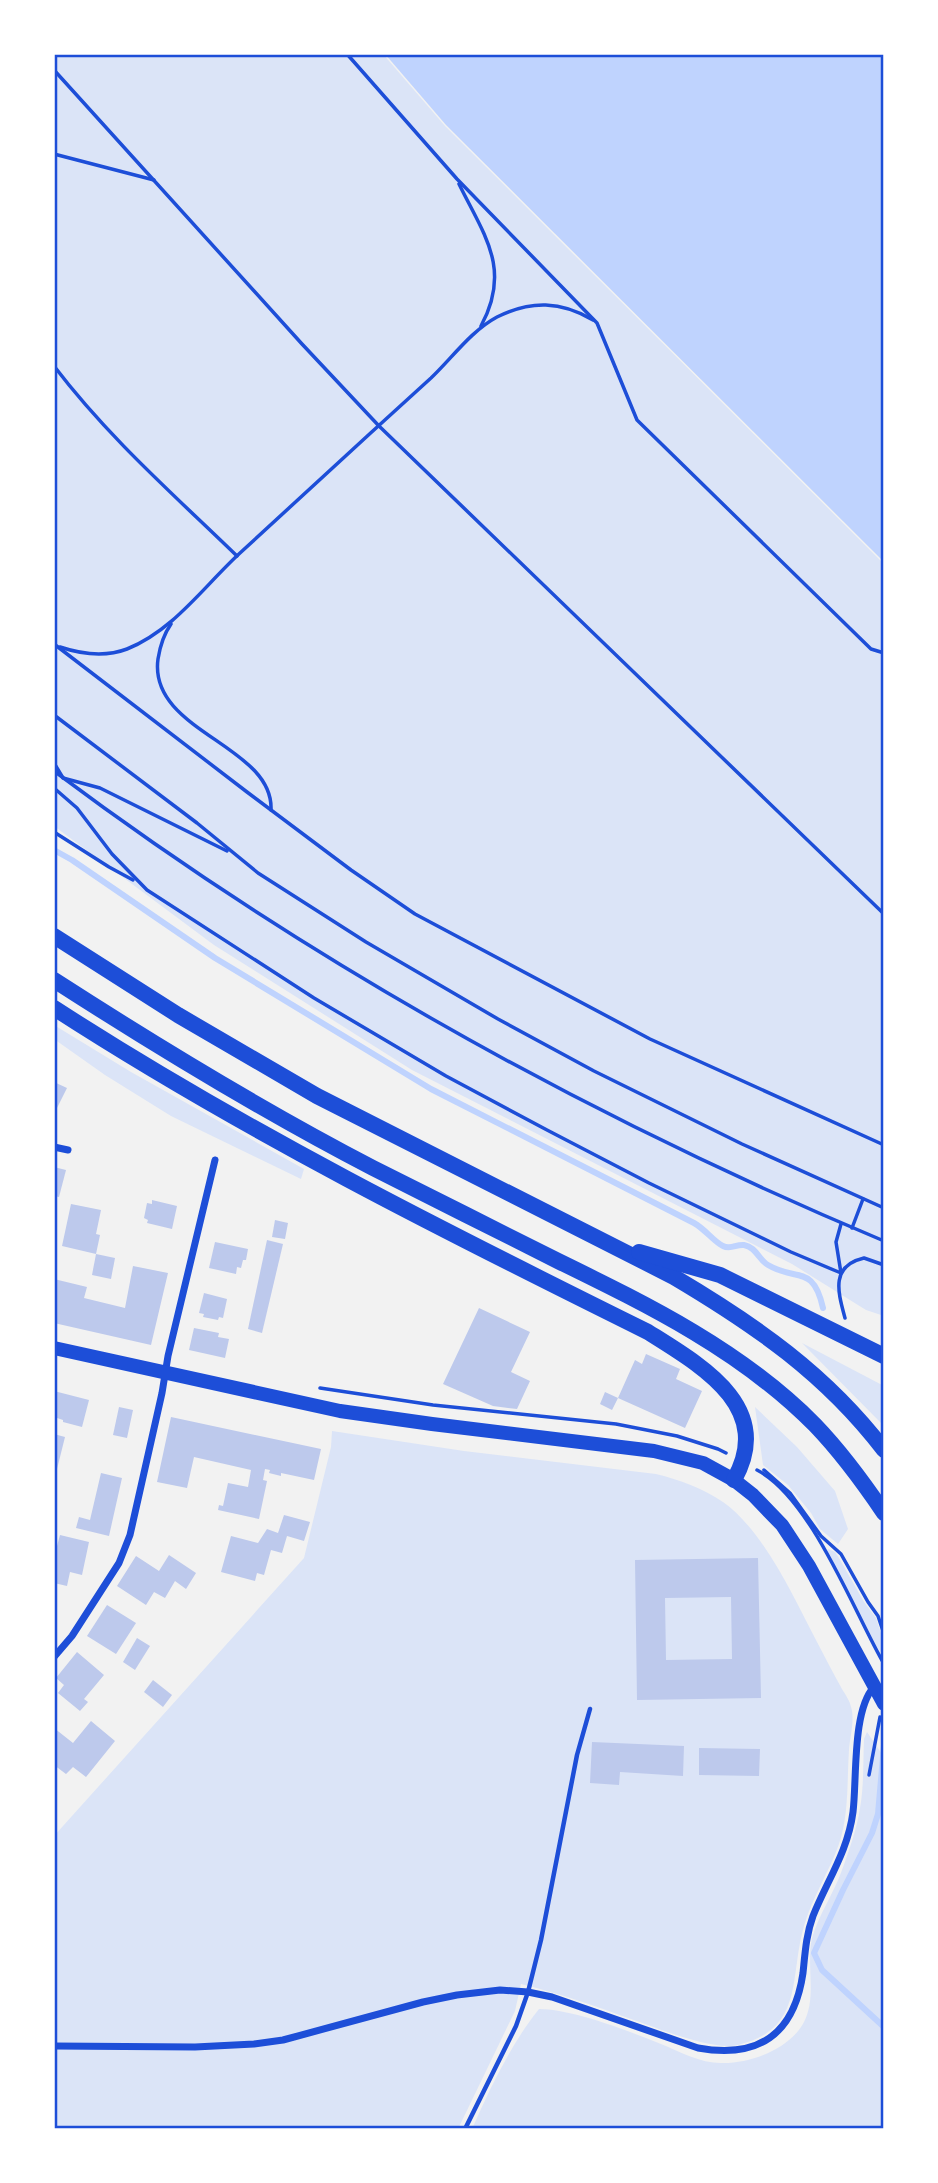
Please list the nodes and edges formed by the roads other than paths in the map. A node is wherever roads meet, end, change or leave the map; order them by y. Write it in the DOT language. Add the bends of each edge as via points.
graph roads {
  1 [pos="54,936"];
  2 [pos="54,979"];
  3 [pos="54,1008"];
  4 [pos="54,1147"];
  5 [pos="68,1150"];
  6 [pos="215,1160"];
  7 [pos="603,1241"];
  8 [pos="54,1348"];
  9 [pos="884,1356"];
  10 [pos="166,1372"];
  11 [pos="884,1450"];
  12 [pos="734,1480"];
  13 [pos="884,1513"];
  14 [pos="54,1657"];
  15 [pos="874,1687"];
  16 [pos="884,1704"];
  17 [pos="590,1709"];
  18 [pos="528,1992"];
  19 [pos="54,2046"];
  20 [pos="465,2129"];
  1 -- 7 [label="highway" via="317,1096"];
  2 -- 13 [label="highway" via="304,1131 703,1336 754,1371 815,1425"];
  3 -- 12 [label="highway" via="292,1150 676,1349 716,1381 739,1408 747,1443"];
  4 -- 5 [label="street"];
  6 -- 10 [label="street"];
  7 -- 9 [label="highway" via="720,1275"];
  7 -- 11 [label="highway" via="674,1277 773,1340 846,1405"];
  8 -- 10 [label="main road"];
  10 -- 12 [label="main road" via="340,1411 654,1451 703,1464"];
  10 -- 14 [label="street" via="125,1549 72,1636"];
  12 -- 15 [label="main road" via="767,1509 794,1542"];
  15 -- 16 [label="main road"];
  15 -- 18 [label="street" via="864,1704 859,1732 848,1836 808,1931 797,1999 780,2029 757,2045 719,2052"];
  17 -- 18 [label="lane" via="576,1755"];
  18 -- 19 [label="street" via="457,1995 254,2044"];
  18 -- 20 [label="lane"];
}
